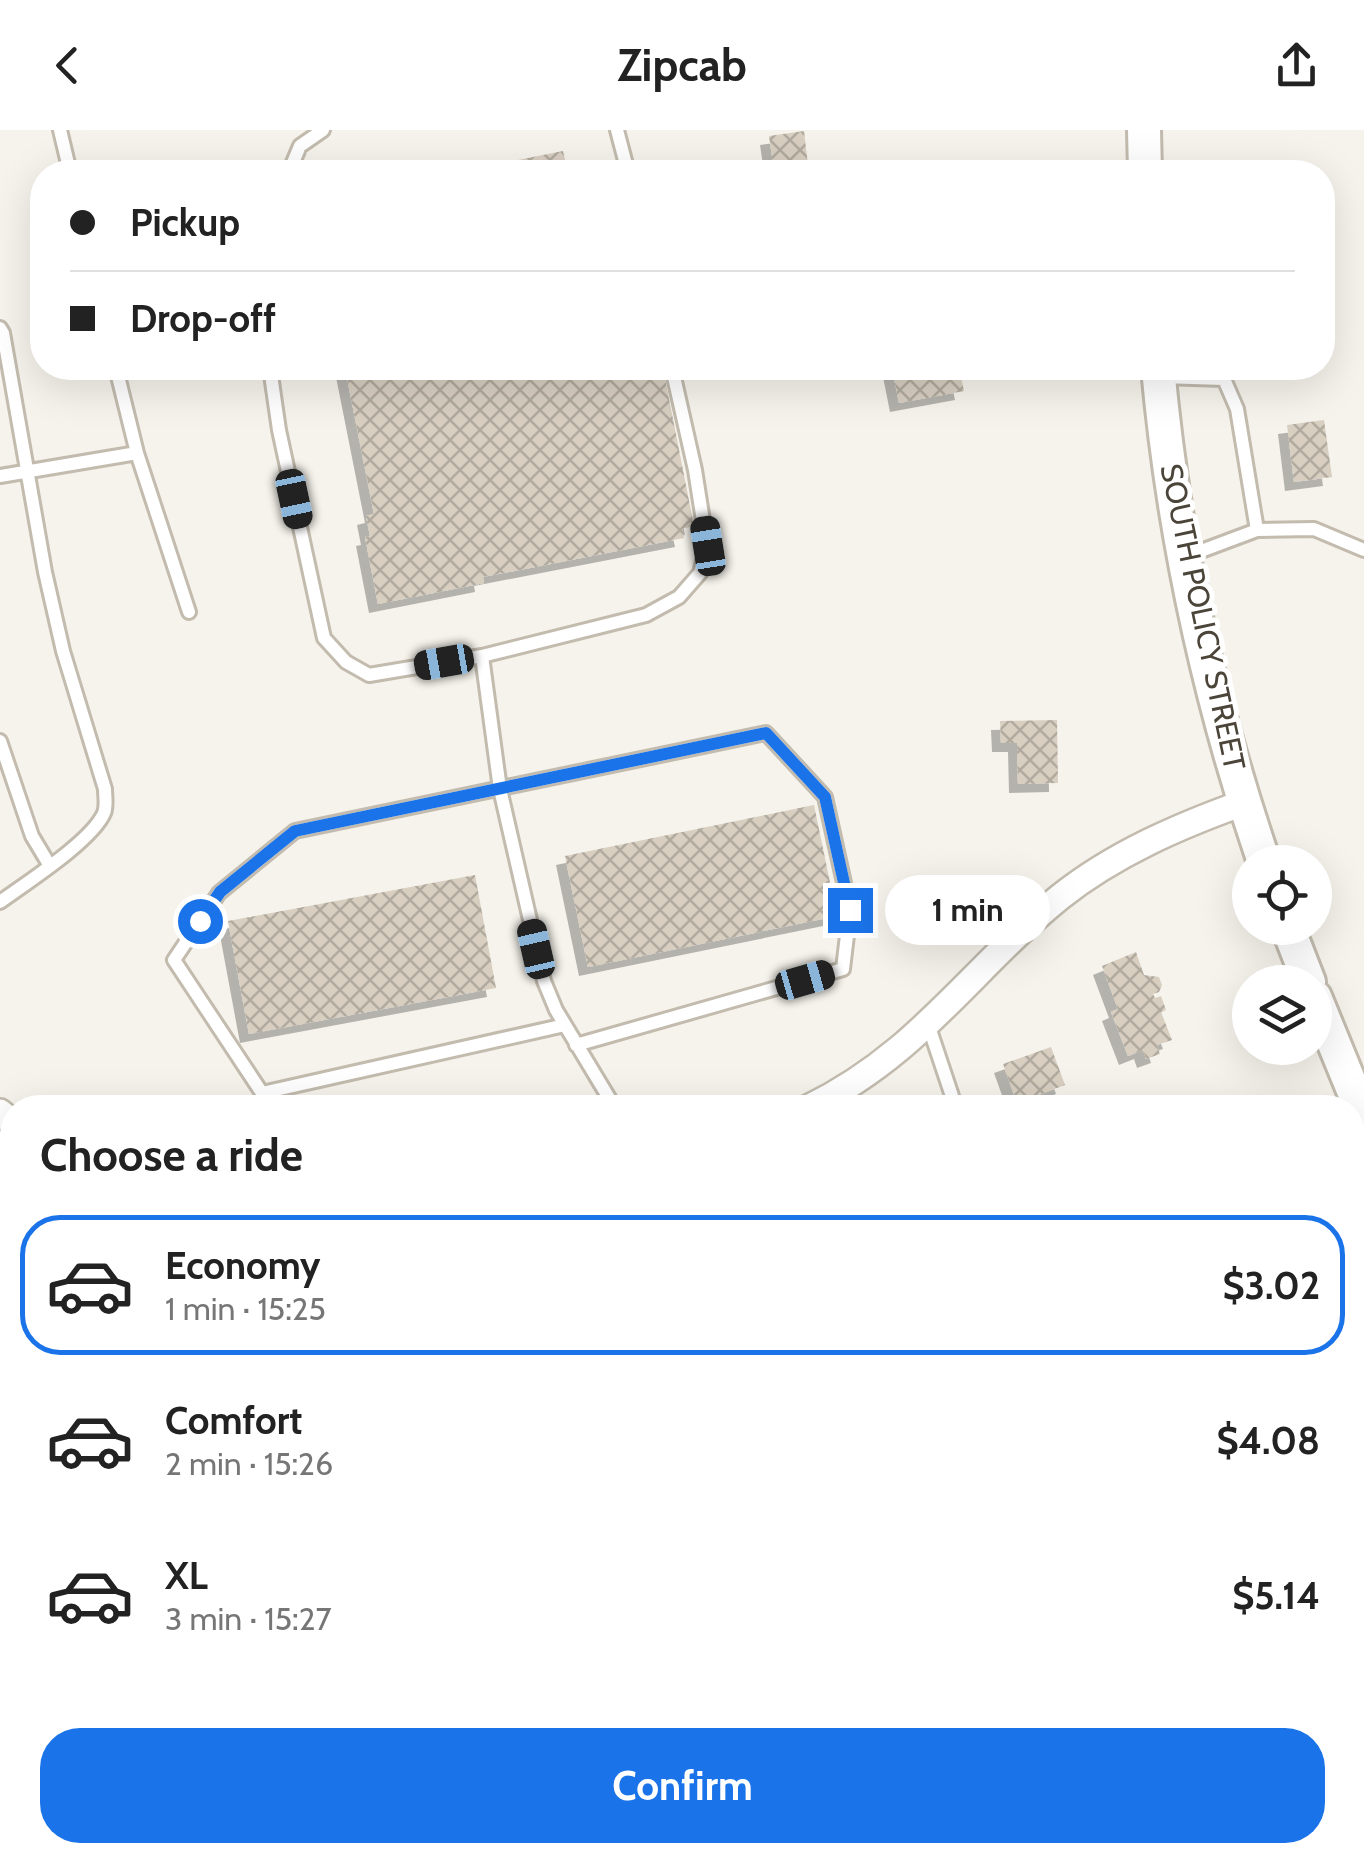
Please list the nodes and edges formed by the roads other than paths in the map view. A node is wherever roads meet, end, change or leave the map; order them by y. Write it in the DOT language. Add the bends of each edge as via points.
graph roads {
  1 [pos="60,130"];
  2 [pos="323,130"];
  3 [pos="617,130"];
  4 [pos="1144,130"];
  5 [pos="67,160"];
  6 [pos="294,160"];
  7 [pos="625,160"];
  8 [pos="1145,160"];
  9 [pos="0,328"];
  10 [pos="119,380"];
  11 [pos="272,380"];
  12 [pos="675,380"];
  13 [pos="1159,380"];
  14 [pos="1224,380"];
  15 [pos="136,454"];
  16 [pos="26,472"];
  17 [pos="0,476"];
  18 [pos="1257,530"];
  19 [pos="1364,550"];
  20 [pos="1185,557"];
  21 [pos="189,612"];
  22 [pos="482,656"];
  23 [pos="0,741"];
  24 [pos="500,789"];
  25 [pos="1244,803"];
  26 [pos="1258,845"];
  27 [pos="50,866"];
  28 [pos="0,902"];
  29 [pos="928,1024"];
  30 [pos="564,1025"];
  31 [pos="1332,1038"];
  32 [pos="576,1045"];
  33 [pos="607,1095"];
  34 [pos="831,1095"];
  35 [pos="952,1095"];
  36 [pos="1355,1095"];
  1 -- 5 [label="lane"];
  2 -- 6 [label="lane" via="300,146"];
  3 -- 7 [label="lane"];
  4 -- 8 [label="street"];
  9 -- 16 [label="lane"];
  10 -- 15 [label="lane"];
  11 -- 22 [label="lane" via="324,638 369,675"];
  12 -- 22 [label="lane" via="708,546 700,573 679,597 646,616"];
  13 -- 20 [label="street, SOUTH POLICY STREET"];
  14 -- 18 [label="lane" via="1238,408"];
  15 -- 16 [label="lane"];
  15 -- 21 [label="lane"];
  16 -- 17 [label="lane"];
  16 -- 27 [label="lane" via="63,651 105,789 106,810 96,825"];
  18 -- 19 [label="lane" via="1314,529"];
  18 -- 20 [label="lane"];
  20 -- 25 [label="street, SOUTH POLICY STREET"];
  22 -- 24 [label="lane"];
  23 -- 27 [label="lane" via="32,836"];
  24 -- 30 [label="lane" via="544,981"];
  24 -- 30 [label="lane" via="295,831 220,892 174,960 262,1093"];
  24 -- 32 [label="lane" via="766,733 825,797 850,910 843,970"];
  25 -- 26 [label="street, SOUTH POLICY STREET"];
  25 -- 29 [label="street" via="1089,876 1033,920"];
  27 -- 28 [label="lane"];
  29 -- 34 [label="street" via="870,1073"];
  29 -- 35 [label="lane"];
  30 -- 32 [label="lane"];
  31 -- 36 [label="street"];
  32 -- 33 [label="lane"];
}
